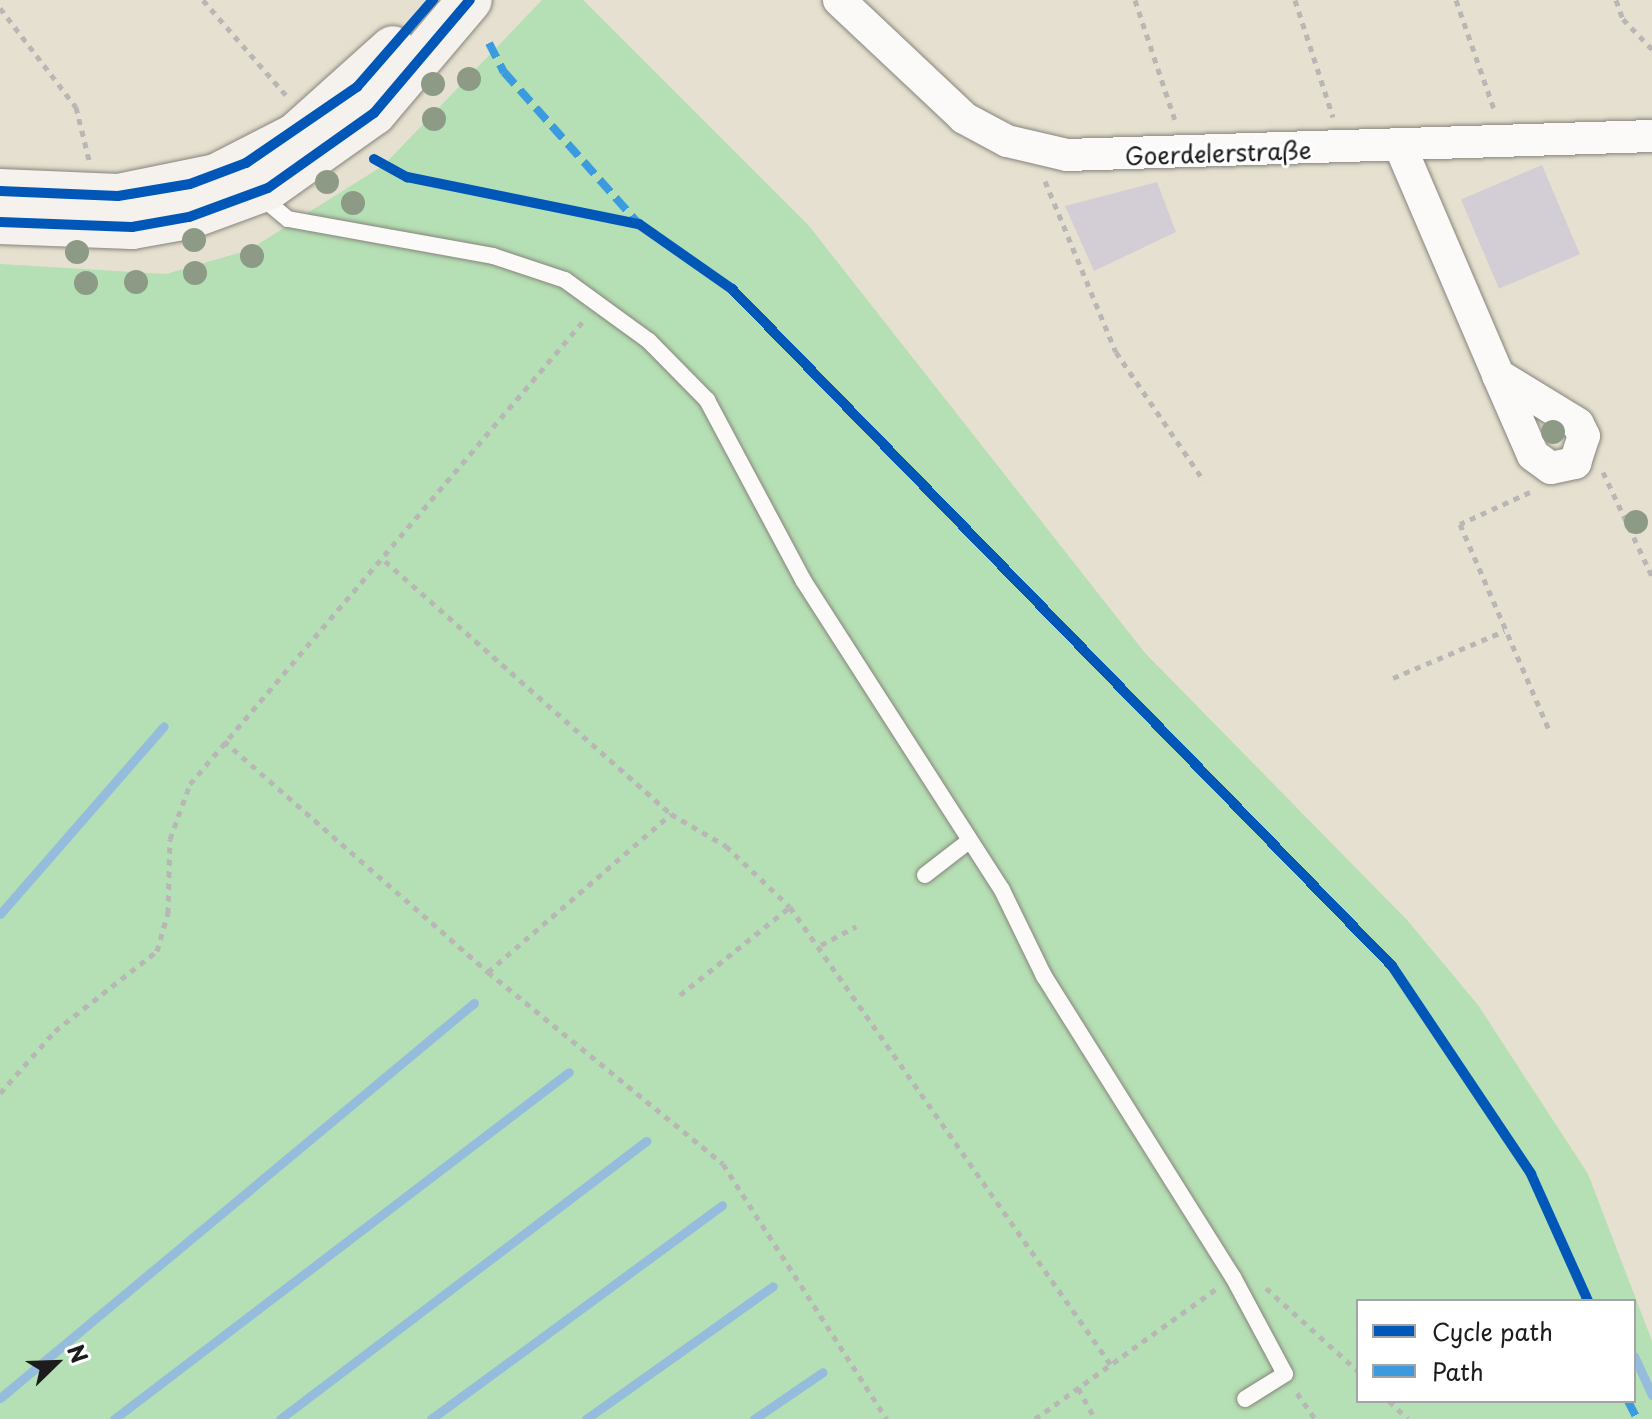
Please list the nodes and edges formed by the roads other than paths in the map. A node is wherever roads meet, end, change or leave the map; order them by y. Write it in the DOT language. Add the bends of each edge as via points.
graph roads {
  1 [pos="433,0"];
  2 [pos="470,0"];
  3 [pos="839,0"];
  4 [pos="1652,136"];
  5 [pos="1400,146"];
  6 [pos="0,191"];
  7 [pos="257,193"];
  8 [pos="0,222"];
  9 [pos="1498,375"];
  10 [pos="969,841"];
  11 [pos="925,875"];
  12 [pos="1245,1399"];
  1 -- 6 [label="main road" via="357,87 246,163 190,184 118,196"];
  2 -- 7 [label="main road" via="374,113"];
  3 -- 5 [label="street, Goerdelerstraße" via="936,99 987,131 1030,147 1106,158"];
  4 -- 5 [label="street, Goerdelerstraße"];
  5 -- 9 [label="street"];
  7 -- 8 [label="main road" via="132,227"];
  7 -- 10 [label="lane" via="288,219 493,256 565,280 649,341 722,420 803,580"];
  9 -- 9 [label="street" via="1533,455 1563,466 1584,436 1578,424"];
  10 -- 11 [label="lane"];
  10 -- 12 [label="lane" via="1002,890 1044,976 1233,1277 1285,1374"];
}
